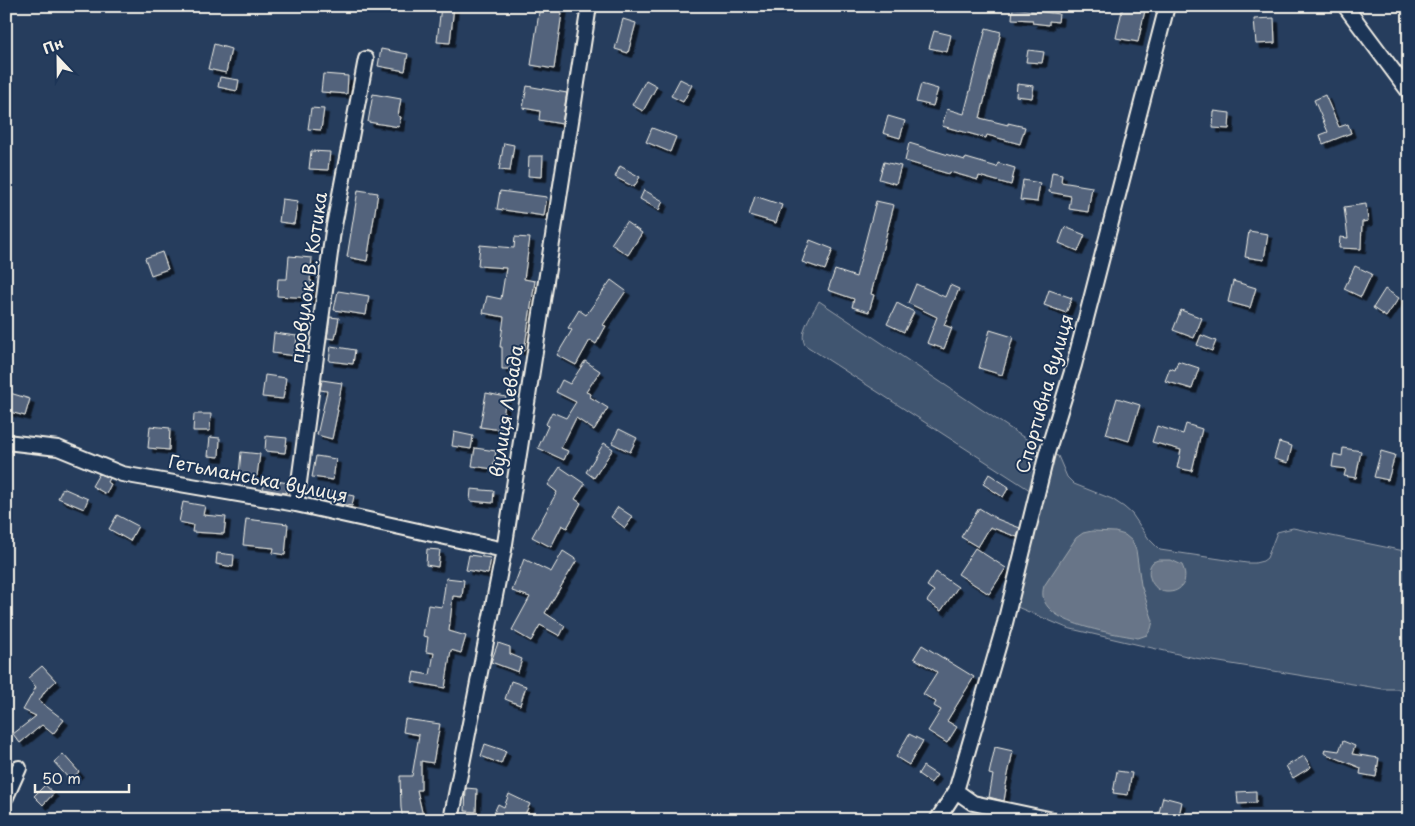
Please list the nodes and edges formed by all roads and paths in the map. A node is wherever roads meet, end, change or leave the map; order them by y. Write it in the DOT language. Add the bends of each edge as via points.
graph roads {
  1 [pos="589,6"];
  2 [pos="1167,6"];
  3 [pos="1345,6"];
  4 [pos="366,59"];
  5 [pos="1409,92"];
  6 [pos="6,442"];
  7 [pos="296,504"];
  8 [pos="504,550"];
  9 [pos="19,768"];
  10 [pos="956,791"];
  11 [pos="6,797"];
  12 [pos="451,820"];
  13 [pos="936,820"];
  14 [pos="1053,820"];
  1 -- 8 [label="street, вулиця Левада"];
  2 -- 10 [label="street, Спортивна вулиця" via="1074,365 1047,453 1005,623"];
  3 -- 5 [label="street"];
  4 -- 7 [label="street, провулок В. Котика" via="333,231"];
  6 -- 7 [label="street, Гетьманська вулиця" via="58,448 122,474"];
  7 -- 8 [label="street, Гетьманська вулиця"];
  8 -- 12 [label="street, вулиця Левада"];
  9 -- 11 [label="street"];
  10 -- 13 [label="street, Спортивна вулиця"];
  10 -- 14 [label="street" via="974,803"];
}
